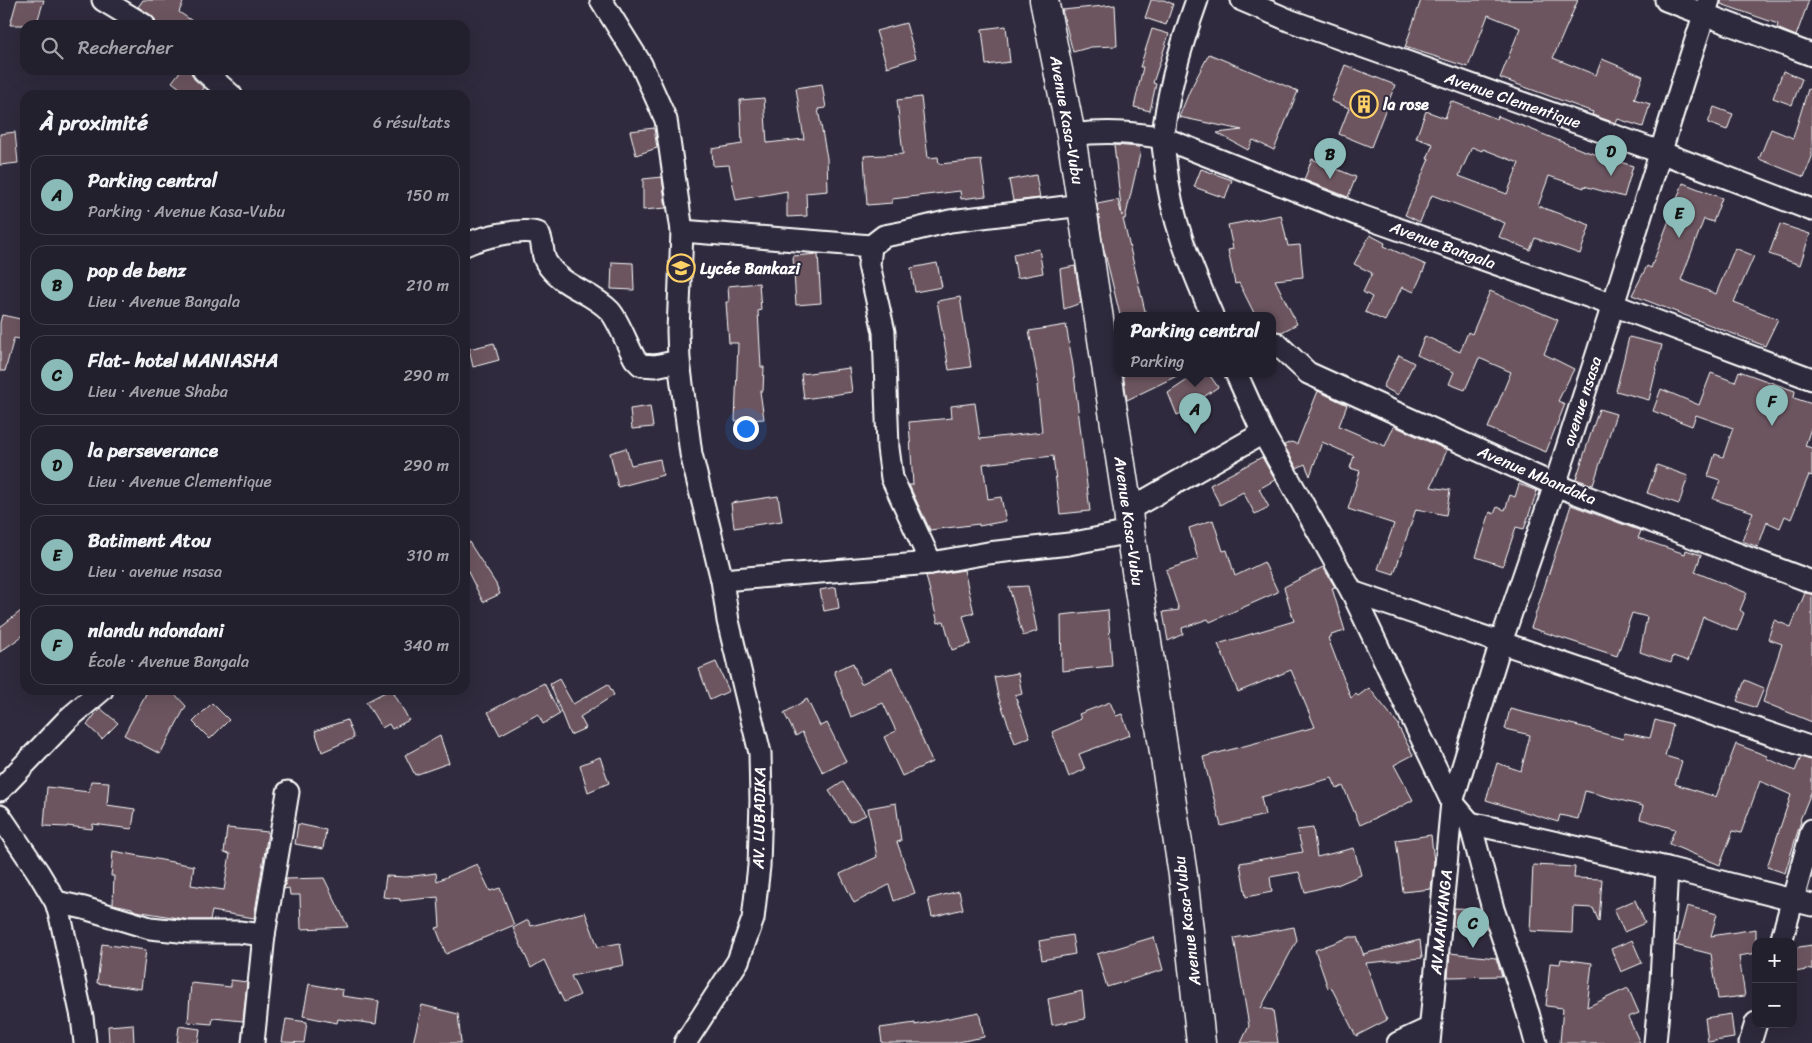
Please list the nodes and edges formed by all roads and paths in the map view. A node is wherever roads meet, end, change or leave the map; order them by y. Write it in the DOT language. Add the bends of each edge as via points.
graph roads {
  1 [pos="103,0"];
  2 [pos="601,0"];
  3 [pos="1044,0"];
  4 [pos="1197,0"];
  5 [pos="1242,0"];
  6 [pos="1666,0"];
  7 [pos="1707,7"];
  8 [pos="136,20"];
  9 [pos="1812,55"];
  10 [pos="209,75"];
  11 [pos="226,90"];
  12 [pos="1071,135"];
  13 [pos="1163,138"];
  14 [pos="1660,152"];
  15 [pos="1082,205"];
  16 [pos="1812,210"];
  17 [pos="682,231"];
  18 [pos="470,243"];
  19 [pos="871,246"];
  20 [pos="1613,305"];
  21 [pos="1211,312"];
  22 [pos="1276,343"];
  23 [pos="679,361"];
  24 [pos="1238,377"];
  25 [pos="1812,379"];
  26 [pos="1263,433"];
  27 [pos="1555,486"];
  28 [pos="1129,521"];
  29 [pos="931,562"];
  30 [pos="722,580"];
  31 [pos="1812,582"];
  32 [pos="1352,592"];
  33 [pos="1501,642"];
  34 [pos="96,695"];
  35 [pos="1812,748"];
  36 [pos="0,790"];
  37 [pos="288,792"];
  38 [pos="1452,802"];
  39 [pos="0,816"];
  40 [pos="1470,823"];
  41 [pos="1812,830"];
  42 [pos="1667,868"];
  43 [pos="56,902"];
  44 [pos="1803,902"];
  45 [pos="264,935"];
  46 [pos="1783,938"];
  47 [pos="1754,1028"];
  48 [pos="1430,1036"];
  49 [pos="85,1043"];
  50 [pos="253,1043"];
  51 [pos="685,1043"];
  52 [pos="1200,1043"];
  53 [pos="1398,1043"];
  54 [pos="1536,1043"];
  55 [pos="1656,1043"];
  56 [pos="1750,1043"];
  1 -- 8 [label="street"];
  2 -- 17 [label="street, AV. LUBADIKA" via="641,64 666,120"];
  3 -- 12 [label="highway, Avenue Kasa-Vubu"];
  4 -- 13 [label="street" via="1172,86"];
  5 -- 14 [label="street, Avenue Clementique" via="1300,25"];
  6 -- 7 [label="street"];
  7 -- 9 [label="street"];
  7 -- 14 [label="street, avenue nsasa"];
  10 -- 11 [label="street"];
  12 -- 13 [label="street, Avenue Bangala" via="1111,132"];
  12 -- 15 [label="highway, Avenue Kasa-Vubu"];
  13 -- 20 [label="street, Avenue Bangala" via="1362,216"];
  13 -- 21 [label="street" via="1168,190 1175,220 1183,248"];
  14 -- 16 [label="street, Avenue Clementique"];
  14 -- 20 [label="street, avenue nsasa"];
  15 -- 19 [label="street" via="950,221 884,236"];
  15 -- 28 [label="highway, Avenue Kasa-Vubu"];
  17 -- 19 [label="street"];
  17 -- 23 [label="street, AV. LUBADIKA"];
  18 -- 23 [label="street" via="519,232 538,233 546,262 569,286 593,298 610,312 641,365"];
  19 -- 29 [label="street" via="869,266 884,332 892,478"];
  20 -- 25 [label="street, Avenue Bangala"];
  20 -- 27 [label="street, avenue nsasa"];
  22 -- 27 [label="street, Avenue Mbandaka" via="1308,373"];
  23 -- 30 [label="street, AV. LUBADIKA" via="691,454"];
  24 -- 26 [label="street"];
  26 -- 28 [label="street"];
  26 -- 32 [label="street"];
  27 -- 31 [label="street, Avenue Mbandaka"];
  27 -- 33 [label="street, avenue nsasa"];
  28 -- 29 [label="street" via="1069,544"];
  28 -- 52 [label="highway, Avenue Kasa-Vubu" via="1182,875"];
  29 -- 30 [label="street"];
  30 -- 51 [label="street, AV. LUBADIKA" via="728,621 760,752 759,866 753,919 738,961"];
  32 -- 33 [label="street"];
  32 -- 38 [label="street"];
  33 -- 35 [label="street"];
  33 -- 38 [label="street, avenue nsasa"];
  34 -- 36 [label="street" via="68,719"];
  37 -- 45 [label="street"];
  38 -- 40 [label="street"];
  38 -- 48 [label="street, AV.MANIANGA"];
  39 -- 43 [label="street"];
  40 -- 42 [label="street"];
  40 -- 54 [label="street" via="1493,909"];
  41 -- 44 [label="street"];
  42 -- 44 [label="street"];
  42 -- 55 [label="street"];
  43 -- 45 [label="street" via="150,928"];
  43 -- 49 [label="street"];
  44 -- 46 [label="street"];
  45 -- 50 [label="street"];
  47 -- 56 [label="street"];
  48 -- 53 [label="street"];
}
